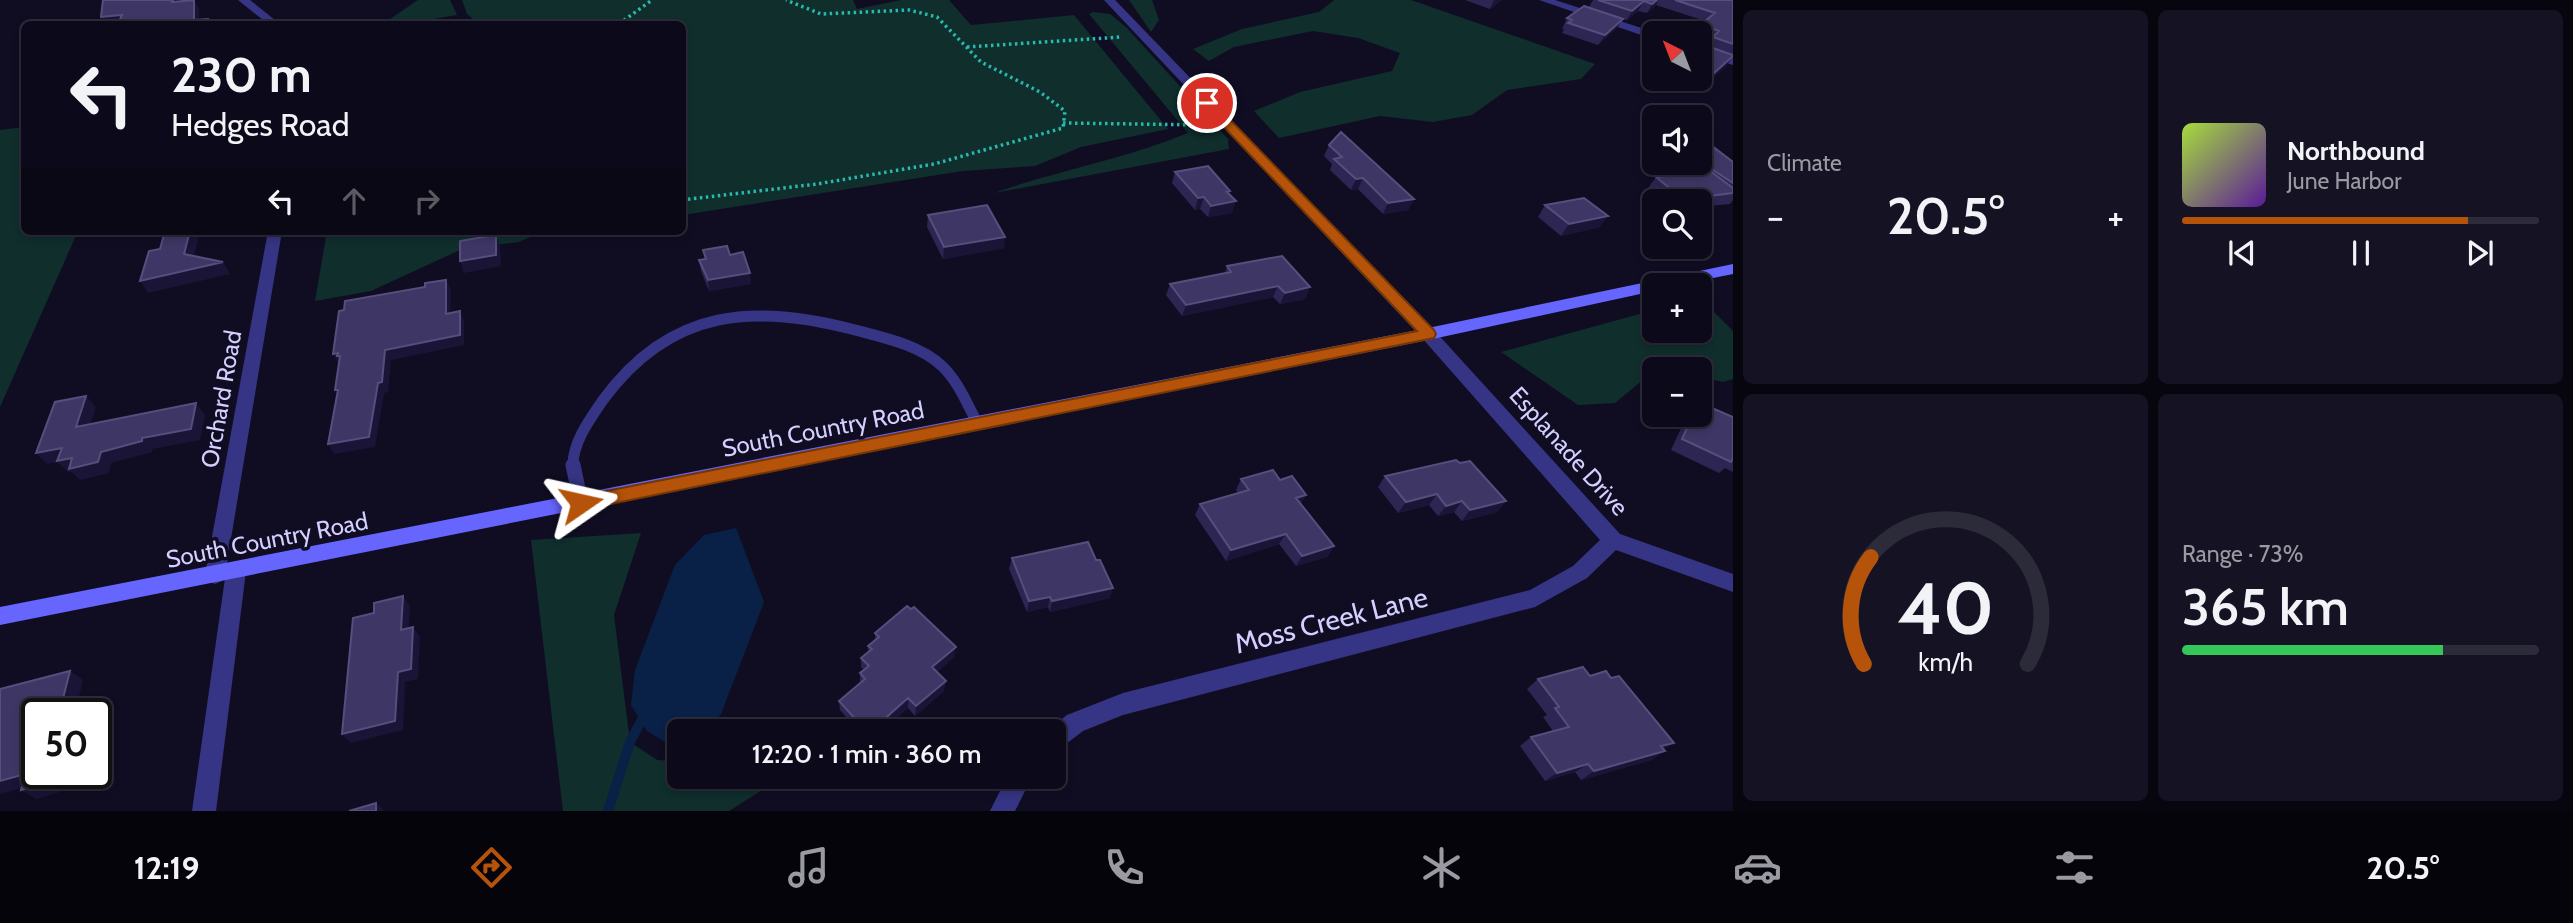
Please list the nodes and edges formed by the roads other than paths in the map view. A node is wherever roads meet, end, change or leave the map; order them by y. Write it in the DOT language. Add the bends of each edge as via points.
graph roads {
  1 [pos="243,0"];
  2 [pos="1109,0"];
  3 [pos="1546,0"];
  4 [pos="270,21"];
  5 [pos="1642,32"];
  6 [pos="1712,54"];
  7 [pos="1733,61"];
  8 [pos="274,235"];
  9 [pos="1733,268"];
  10 [pos="1710,273"];
  11 [pos="1642,288"];
  12 [pos="1428,334"];
  13 [pos="978,424"];
  14 [pos="581,503"];
  15 [pos="1613,540"];
  16 [pos="226,573"];
  17 [pos="1733,583"];
  18 [pos="0,616"];
  19 [pos="1066,730"];
  20 [pos="1014,789"];
  21 [pos="204,811"];
  22 [pos="1002,811"];
  1 -- 4 [label="street"];
  2 -- 12 [label="street, Esplanade Drive"];
  3 -- 5 [label="street"];
  6 -- 7 [label="street"];
  8 -- 16 [label="street, Orchard Road"];
  9 -- 10 [label="main road, South Country Road"];
  11 -- 12 [label="main road, South Country Road"];
  12 -- 13 [label="main road, South Country Road"];
  12 -- 15 [label="street, Esplanade Drive"];
  13 -- 14 [label="main road, South Country Road"];
  13 -- 14 [label="lane" via="940,364 874,334 772,314 724,317 654,349 617,382 590,419 573,454"];
  14 -- 16 [label="main road, South Country Road"];
  15 -- 17 [label="street, Esplanade Drive"];
  15 -- 19 [label="street, Moss Creek Lane" via="1580,572 1535,598 1123,704"];
  16 -- 18 [label="main road, South Country Road"];
  16 -- 21 [label="street, Orchard Road"];
  20 -- 22 [label="street"];
}
